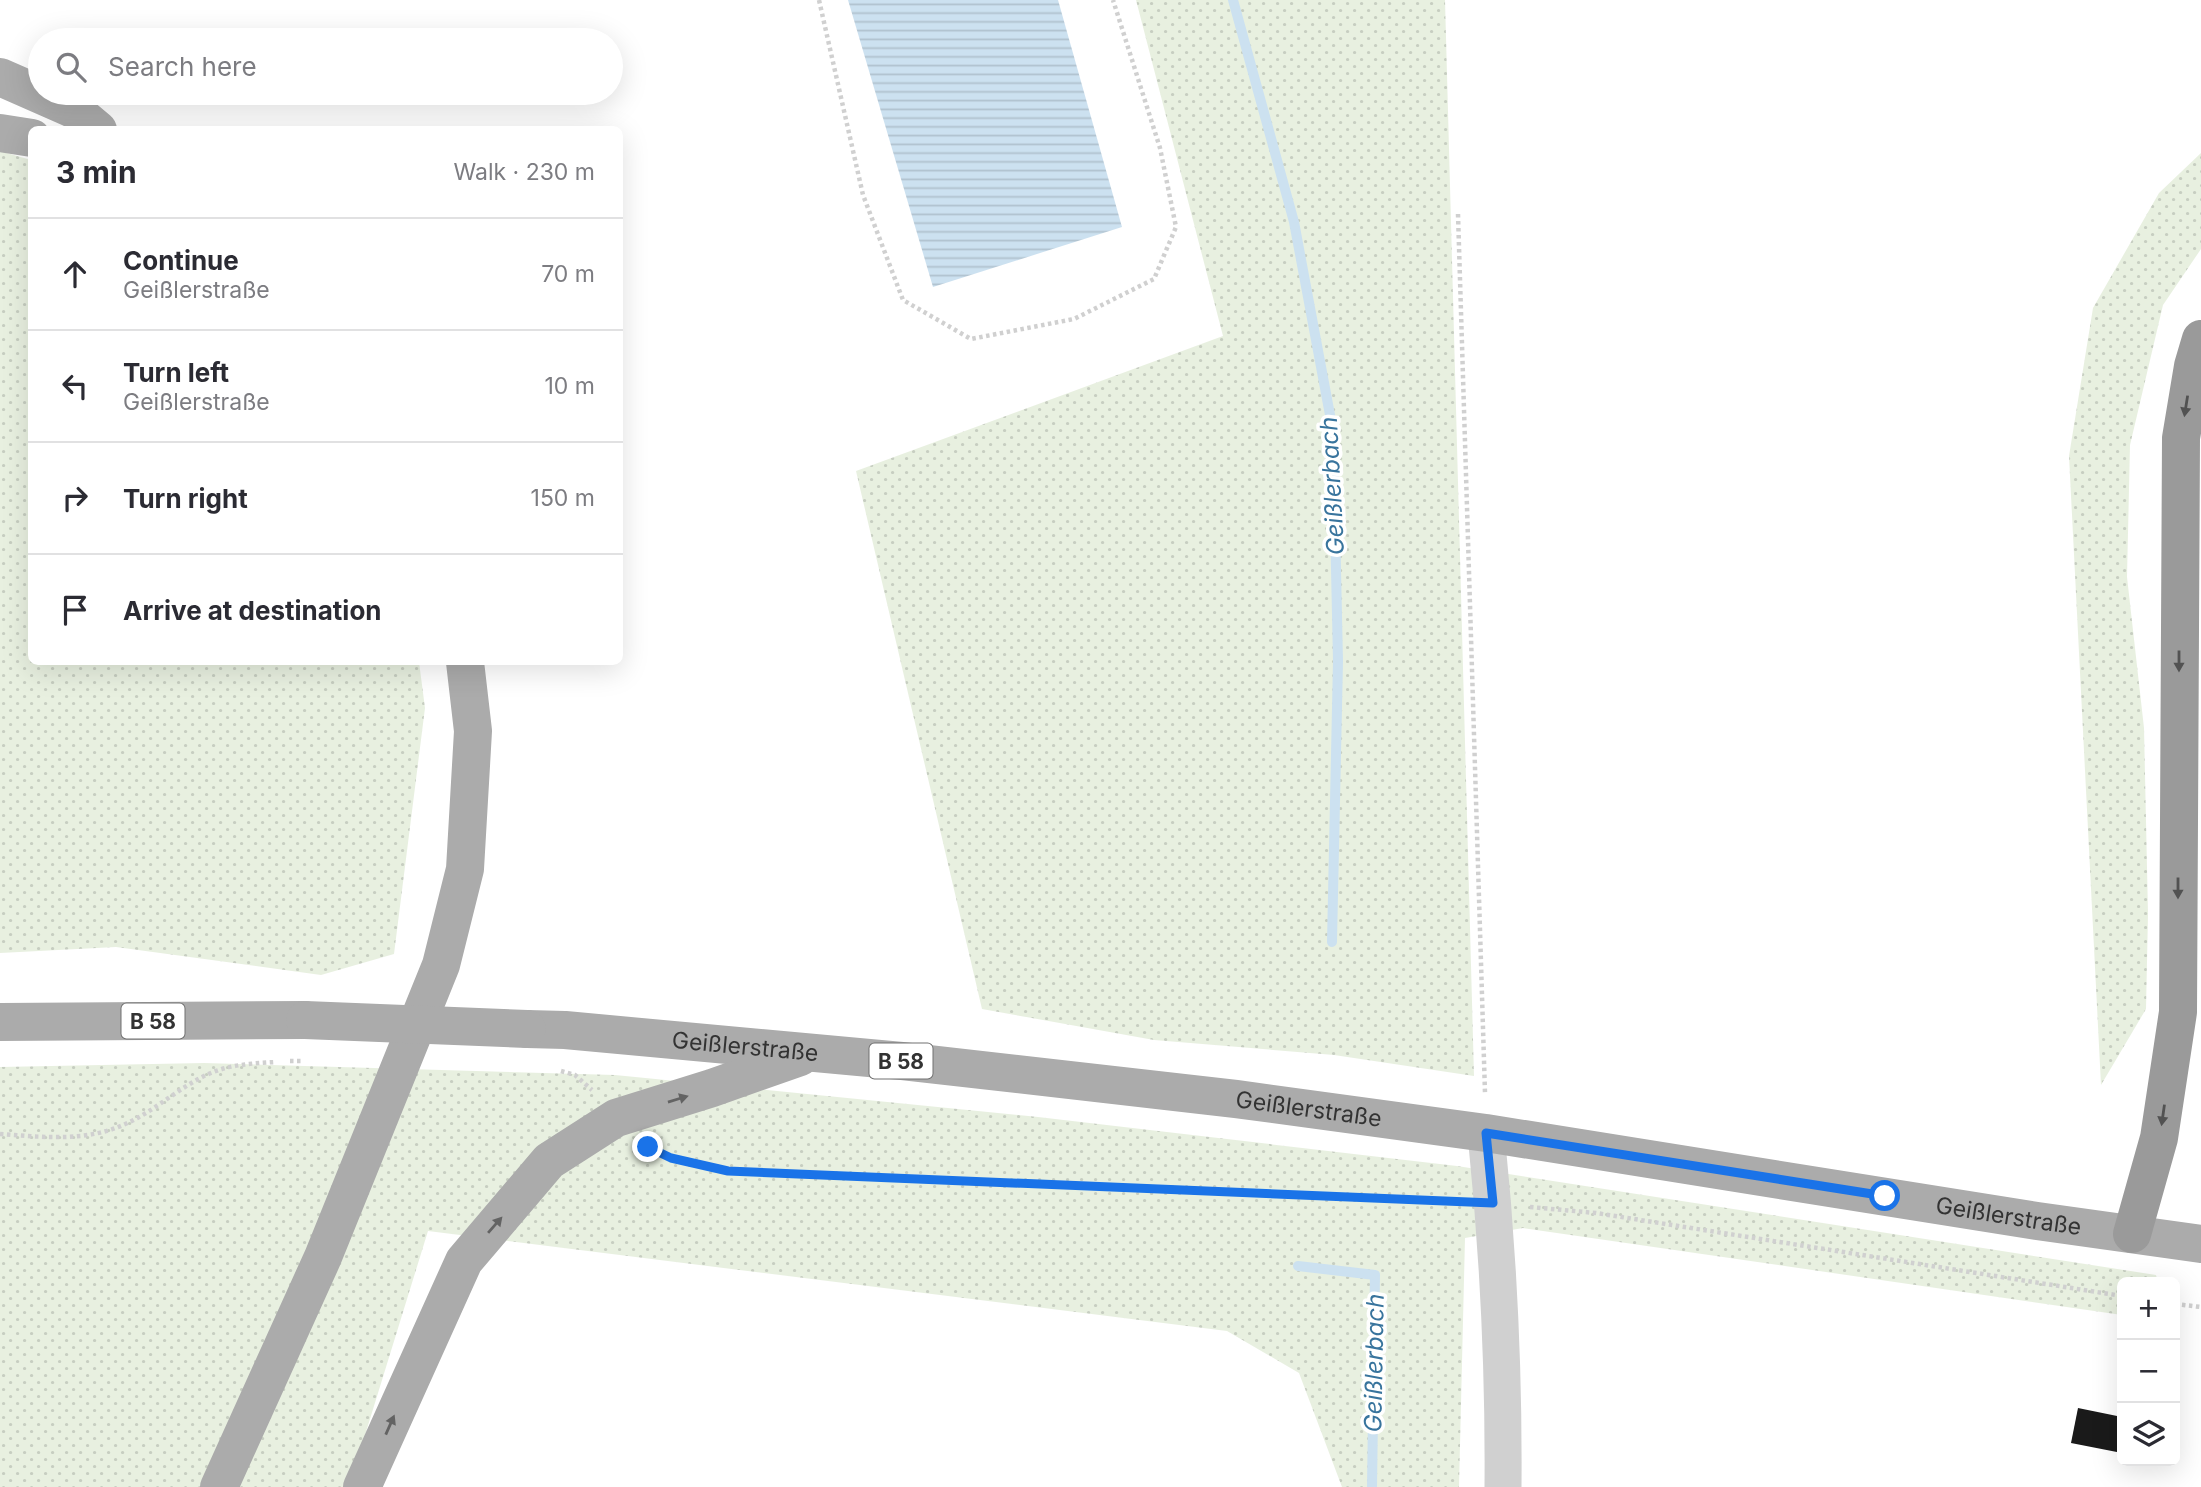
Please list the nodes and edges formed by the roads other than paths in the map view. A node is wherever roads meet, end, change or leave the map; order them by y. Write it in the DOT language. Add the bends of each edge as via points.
graph roads {
  1 [pos="0,77"];
  2 [pos="28,89"];
  3 [pos="64,105"];
  4 [pos="93,126"];
  5 [pos="0,133"];
  6 [pos="28,137"];
  7 [pos="2201,339"];
  8 [pos="465,665"];
  9 [pos="0,1022"];
  10 [pos="813,1053"];
  11 [pos="1486,1133"];
  12 [pos="2132,1234"];
  13 [pos="2201,1244"];
  14 [pos="219,1487"];
  15 [pos="362,1487"];
  16 [pos="1503,1487"];
  1 -- 2 [label="main road"];
  3 -- 4 [label="main road"];
  5 -- 6 [label="main road"];
  7 -- 12 [label="highway, one-way" via="2180,438 2178,1012 2158,1143"];
  8 -- 14 [label="main road" via="473,731 465,869 441,965 323,1256"];
  9 -- 10 [label="main road, Geißlerstraße / B 58, bridge" via="305,1020 565,1030"];
  10 -- 11 [label="main road, Geißlerstraße / B 58" via="1236,1099"];
  15 -- 10 [label="main road, one-way" via="464,1261 549,1161 616,1118"];
  11 -- 12 [label="main road, Geißlerstraße / B 58"];
  11 -- 16 [label="street" via="1504,1429"];
  12 -- 13 [label="main road, Geißlerstraße / B 58"];
}
